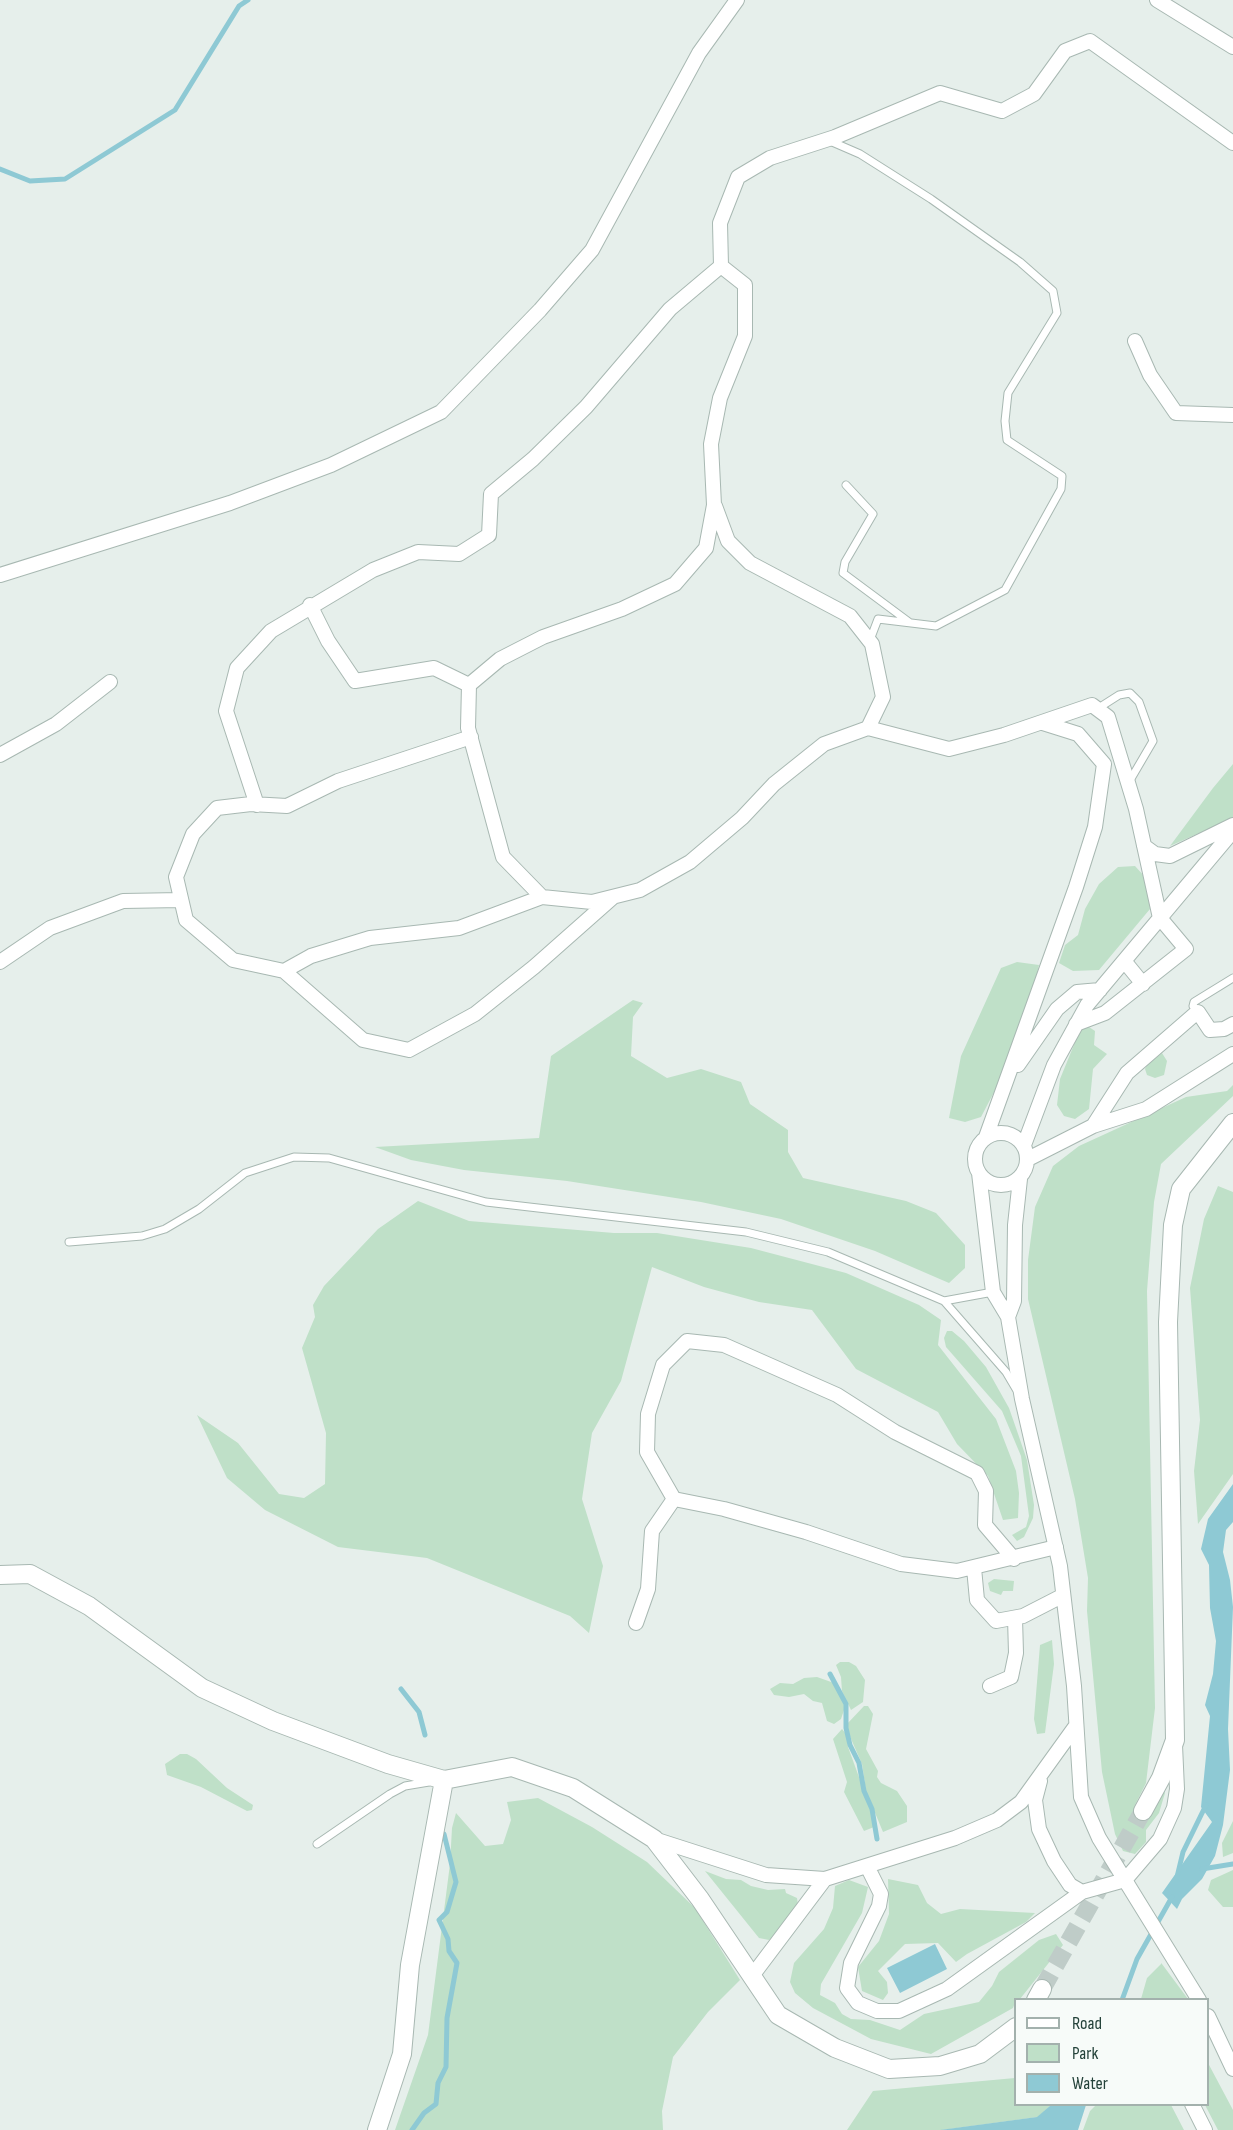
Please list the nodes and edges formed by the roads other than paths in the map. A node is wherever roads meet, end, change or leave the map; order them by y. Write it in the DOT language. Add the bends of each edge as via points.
graph roads {
  1 [pos="737,0"];
  2 [pos="1157,0"];
  3 [pos="1233,47"];
  4 [pos="827,140"];
  5 [pos="1233,143"];
  6 [pos="721,266"];
  7 [pos="1135,341"];
  8 [pos="1233,415"];
  9 [pos="846,485"];
  10 [pos="714,505"];
  11 [pos="0,575"];
  12 [pos="310,605"];
  13 [pos="911,623"];
  14 [pos="870,640"];
  15 [pos="110,682"];
  16 [pos="469,685"];
  17 [pos="1097,709"];
  18 [pos="1043,723"];
  19 [pos="868,728"];
  20 [pos="471,737"];
  21 [pos="0,755"];
  22 [pos="1128,782"];
  23 [pos="257,805"];
  24 [pos="1233,825"];
  25 [pos="1233,831"];
  26 [pos="1144,846"];
  27 [pos="542,897"];
  28 [pos="613,897"];
  29 [pos="181,900"];
  30 [pos="1160,918"];
  31 [pos="0,962"];
  32 [pos="1125,962"];
  33 [pos="284,972"];
  34 [pos="1233,978"];
  35 [pos="1143,984"];
  36 [pos="1100,990"];
  37 [pos="1114,1006"];
  38 [pos="1198,1012"];
  39 [pos="1077,1024"];
  40 [pos="1233,1024"];
  41 [pos="1233,1054"];
  42 [pos="997,1108"];
  43 [pos="1233,1123"];
  44 [pos="1093,1126"];
  45 [pos="986,1137"];
  46 [pos="1024,1145"];
  47 [pos="1028,1159"];
  48 [pos="979,1173"];
  49 [pos="1020,1179"];
  50 [pos="69,1242"];
  51 [pos="993,1292"];
  52 [pos="944,1301"];
  53 [pos="1008,1317"];
  54 [pos="1022,1400"];
  55 [pos="674,1498"];
  56 [pos="1056,1547"];
  57 [pos="1014,1559"];
  58 [pos="974,1568"];
  59 [pos="0,1575"];
  60 [pos="1062,1596"];
  61 [pos="1015,1618"];
  62 [pos="636,1623"];
  63 [pos="990,1686"];
  64 [pos="1075,1727"];
  65 [pos="1175,1740"];
  66 [pos="1044,1770"];
  67 [pos="444,1780"];
  68 [pos="1143,1811"];
  69 [pos="654,1839"];
  70 [pos="317,1844"];
  71 [pos="867,1866"];
  72 [pos="825,1880"];
  73 [pos="1125,1880"];
  74 [pos="1082,1892"];
  75 [pos="752,1976"];
  76 [pos="1198,1998"];
  77 [pos="1209,2018"];
  78 [pos="1014,2028"];
  79 [pos="1231,2059"];
  80 [pos="1193,2106"];
  81 [pos="377,2130"];
  82 [pos="1205,2130"];
  1 -- 11 [label="street" via="699,53 592,250 441,412 331,465 230,503"];
  2 -- 3 [label="street"];
  4 -- 5 [label="street" via="940,93 1002,111 1034,94 1065,51 1090,41"];
  4 -- 6 [label="street" via="770,158 738,177 720,223"];
  4 -- 13 [label="lane" via="870,160 1020,262 1053,291 1058,312 1008,393 1005,421 1007,440 1062,476 1061,489 1005,590 936,626"];
  6 -- 10 [label="street" via="745,285 745,336 720,398 711,444"];
  6 -- 12 [label="street" via="670,309 586,406 491,494 489,535 459,554 409,555"];
  7 -- 8 [label="street" via="1150,375 1176,413"];
  9 -- 13 [label="lane" via="873,514 845,562 843,573"];
  10 -- 14 [label="street" via="728,542 750,563 850,616"];
  10 -- 16 [label="street" via="706,548 675,584 622,609 543,637 500,659"];
  12 -- 16 [label="street" via="355,681 434,668"];
  12 -- 23 [label="street" via="271,631 237,668 234,678 226,711"];
  13 -- 14 [label="lane" via="878,620"];
  14 -- 19 [label="street" via="883,697"];
  15 -- 21 [label="street" via="56,724"];
  16 -- 20 [label="street"];
  17 -- 18 [label="street" via="1092,705"];
  17 -- 22 [label="street" via="1108,717"];
  17 -- 22 [label="lane" via="1130,693 1146,718 1153,741"];
  18 -- 19 [label="street" via="949,748"];
  18 -- 42 [label="street" via="1078,734 1104,764 1095,827"];
  19 -- 28 [label="street" via="824,744 774,784 742,818 690,862 640,890"];
  20 -- 23 [label="street" via="338,781 287,806"];
  20 -- 27 [label="street" via="503,857"];
  22 -- 26 [label="street"];
  23 -- 29 [label="street" via="217,808 193,834 176,877"];
  24 -- 26 [label="street" via="1170,856 1155,854"];
  25 -- 30 [label="street"];
  26 -- 30 [label="street"];
  27 -- 28 [label="street" via="592,902"];
  27 -- 33 [label="street" via="459,928 370,938 311,956"];
  28 -- 33 [label="street" via="475,1014 409,1050 363,1040"];
  29 -- 31 [label="street" via="123,901 50,928"];
  29 -- 33 [label="street" via="186,920 233,960"];
  30 -- 32 [label="street"];
  30 -- 35 [label="street" via="1186,949"];
  32 -- 35 [label="street"];
  32 -- 36 [label="street"];
  34 -- 38 [label="lane" via="1194,1002"];
  35 -- 37 [label="street"];
  36 -- 37 [label="street"];
  36 -- 39 [label="street"];
  36 -- 42 [label="street" via="1077,992 1057,1009 1016,1068"];
  37 -- 39 [label="street"];
  38 -- 40 [label="street" via="1210,1030"];
  38 -- 44 [label="street" via="1127,1073"];
  39 -- 46 [label="street" via="1054,1065"];
  41 -- 44 [label="street" via="1146,1109"];
  42 -- 45 [label="street"];
  43 -- 65 [label="street" via="1181,1189 1173,1225 1168,1322"];
  44 -- 47 [label="street"];
  45 -- 46 [label="street" via="1003,1132 1012,1134"];
  45 -- 48 [label="street" via="976,1151"];
  46 -- 47 [label="street"];
  47 -- 49 [label="street"];
  48 -- 49 [label="street" via="996,1185"];
  48 -- 51 [label="street"];
  49 -- 53 [label="street" via="1014,1301"];
  50 -- 52 [label="lane" via="142,1236 165,1229 199,1209 244,1173 294,1157 329,1158 486,1202 746,1232 828,1252"];
  51 -- 52 [label="lane"];
  51 -- 53 [label="street"];
  52 -- 54 [label="lane" via="1006,1372"];
  53 -- 54 [label="street"];
  54 -- 56 [label="street"];
  55 -- 57 [label="street" via="647,1452 648,1414 663,1365 687,1341 724,1345 837,1395 895,1432 977,1473 986,1491 985,1525"];
  55 -- 58 [label="street" via="806,1532 901,1564 957,1571"];
  55 -- 62 [label="street" via="652,1531 648,1588"];
  56 -- 57 [label="street"];
  56 -- 60 [label="street"];
  57 -- 58 [label="street"];
  58 -- 61 [label="street" via="977,1600 996,1621"];
  59 -- 67 [label="street" via="30,1574 89,1605 212,1693 273,1721 388,1764"];
  60 -- 61 [label="street"];
  60 -- 64 [label="street" via="1074,1686"];
  61 -- 63 [label="street" via="1016,1653 1011,1677"];
  64 -- 66 [label="street"];
  64 -- 73 [label="street" via="1081,1797 1099,1838"];
  65 -- 68 [label="street"];
  65 -- 73 [label="street" via="1174,1808 1160,1839"];
  66 -- 71 [label="street" via="1021,1802 997,1820"];
  66 -- 74 [label="street" via="1035,1800 1040,1829 1053,1861 1070,1886"];
  67 -- 69 [label="street" via="512,1767 573,1788"];
  67 -- 70 [label="lane" via="405,1786"];
  67 -- 81 [label="street" via="410,1965 402,2054"];
  69 -- 72 [label="street" via="766,1875"];
  69 -- 75 [label="street"];
  71 -- 72 [label="street"];
  71 -- 74 [label="street" via="880,1894 879,1906 851,1963 847,1988 858,2003 877,2011 899,2011 947,1989"];
  72 -- 75 [label="street"];
  73 -- 74 [label="street"];
  73 -- 76 [label="street"];
  75 -- 78 [label="street" via="778,2015 835,2048 889,2069 940,2066 980,2054"];
  77 -- 79 [label="street"];
  80 -- 82 [label="street"];
}
